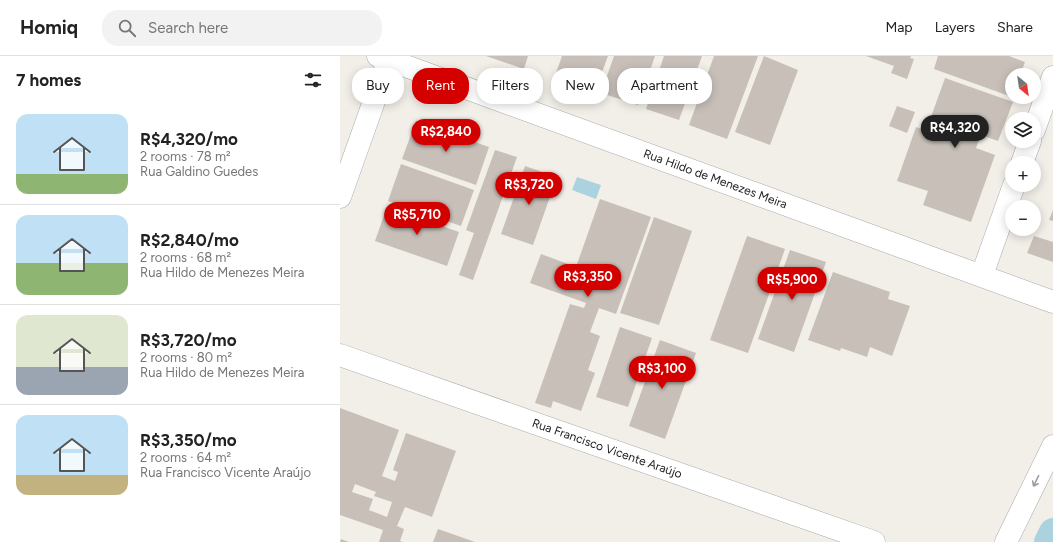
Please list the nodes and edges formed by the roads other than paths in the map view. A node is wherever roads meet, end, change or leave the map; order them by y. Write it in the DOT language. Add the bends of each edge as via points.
graph roads {
  1 [pos="386,57"];
  2 [pos="1053,77"];
  3 [pos="1040,112"];
  4 [pos="1012,192"];
  5 [pos="340,197"];
  6 [pos="982,275"];
  7 [pos="1053,302"];
  8 [pos="340,355"];
  9 [pos="1053,446"];
  10 [pos="874,542"];
  11 [pos="1006,542"];
  1 -- 5 [label="street"];
  1 -- 6 [label="street, Rua Hildo de Menezes Meira"];
  2 -- 3 [label="street"];
  4 -- 6 [label="street"];
  6 -- 7 [label="street, Rua Hildo de Menezes Meira"];
  8 -- 10 [label="street, Rua Francisco Vicente Araújo"];
  9 -- 11 [label="street, one-way"];
}
